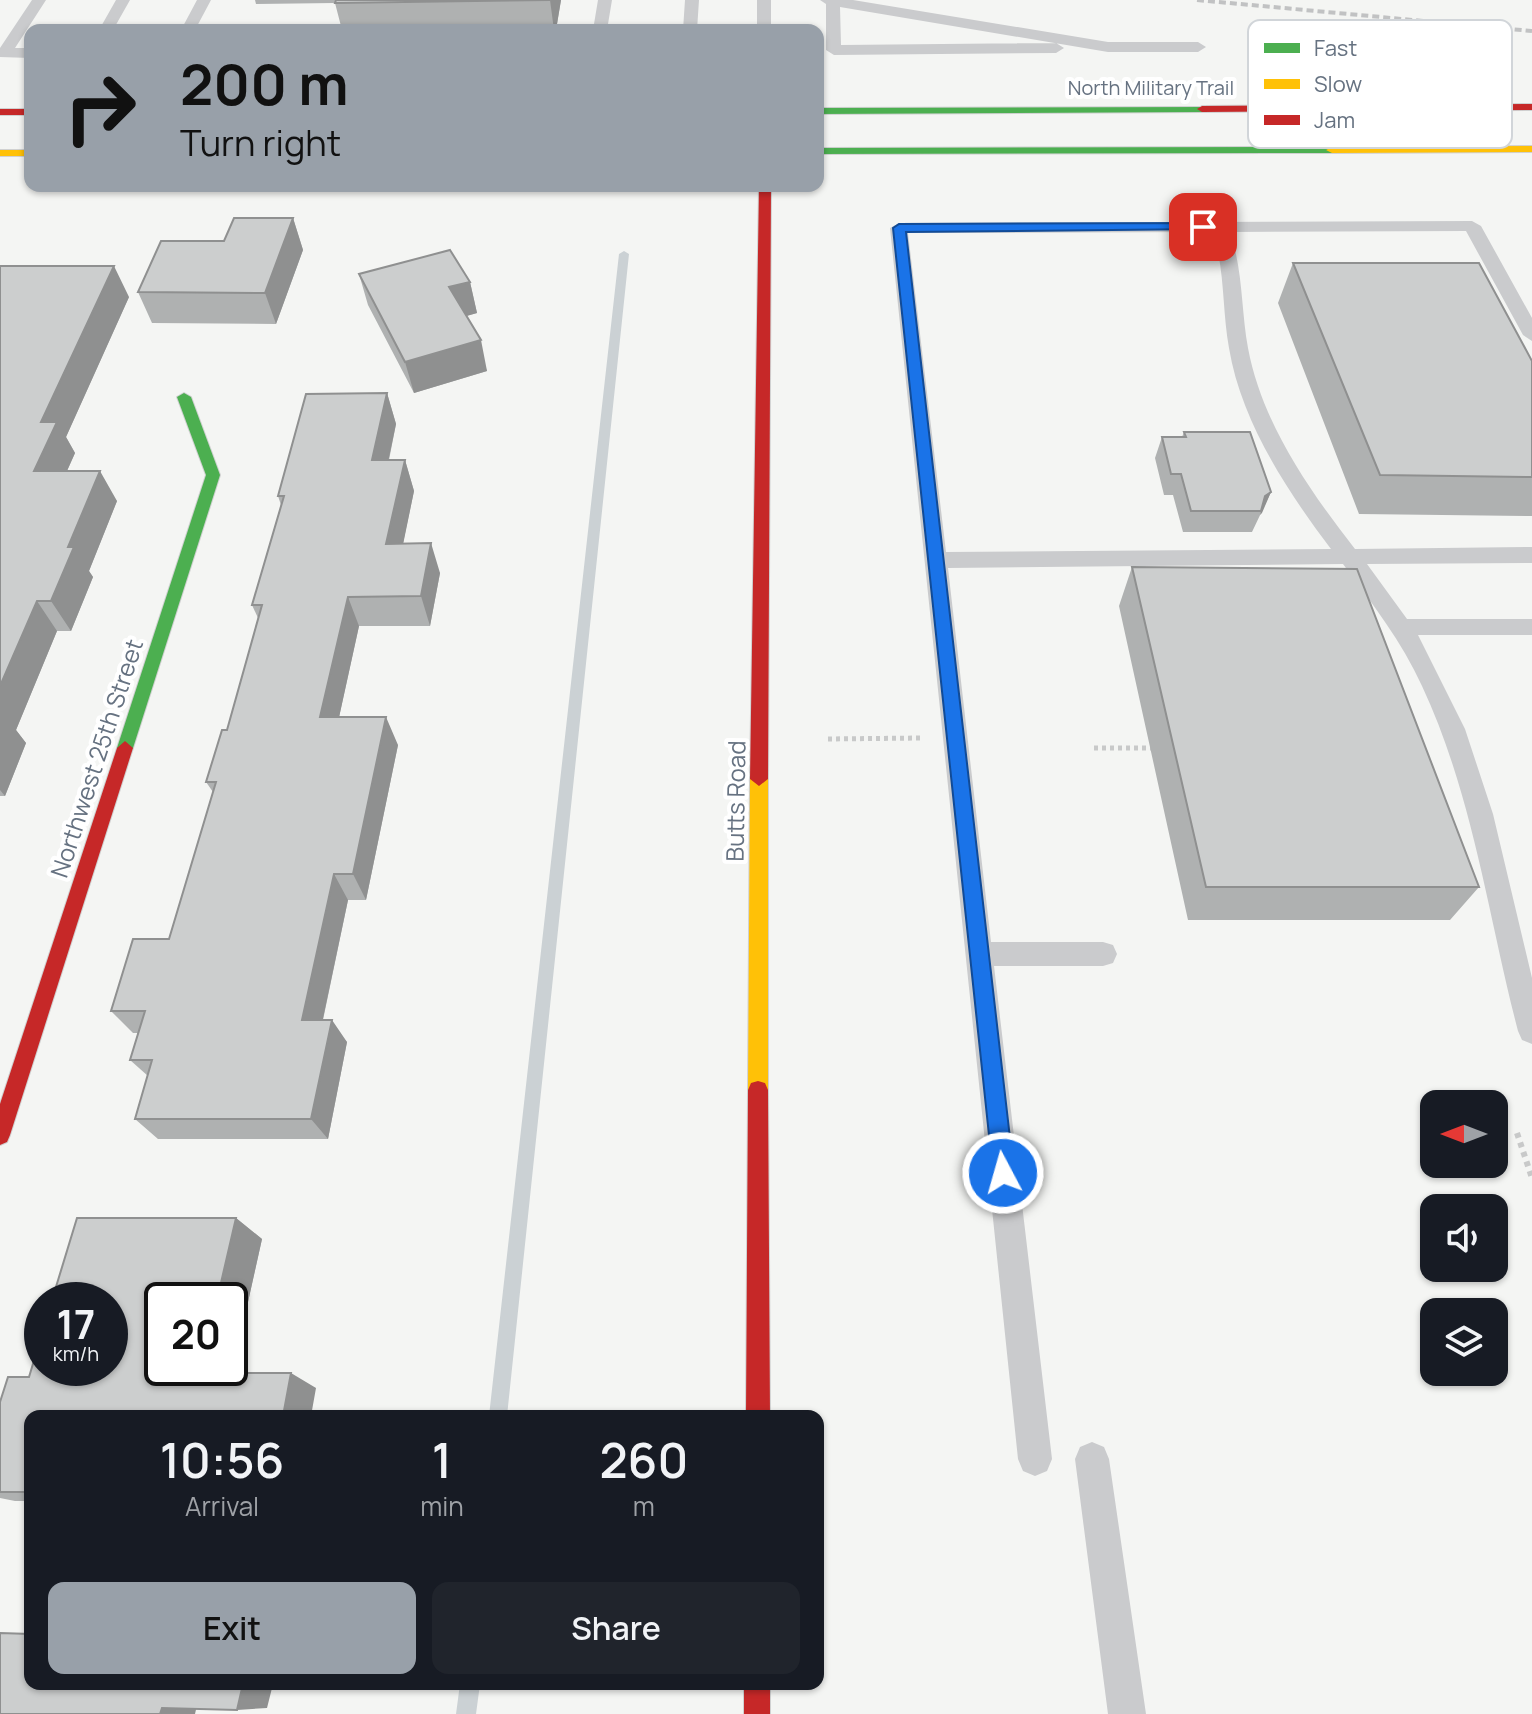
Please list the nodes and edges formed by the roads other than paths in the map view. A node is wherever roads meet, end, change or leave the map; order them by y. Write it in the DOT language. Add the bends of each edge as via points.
graph roads {
  1 [pos="39,0"];
  2 [pos="123,0"];
  3 [pos="204,0"];
  4 [pos="605,0"];
  5 [pos="692,0"];
  6 [pos="764,0"];
  7 [pos="830,0"];
  8 [pos="109,24"];
  9 [pos="191,24"];
  10 [pos="601,24"];
  11 [pos="690,24"];
  12 [pos="764,24"];
  13 [pos="1108,47"];
  14 [pos="1198,47"];
  15 [pos="24,53"];
  16 [pos="1512,107"];
  17 [pos="1532,107"];
  18 [pos="1248,109"];
  19 [pos="824,111"];
  20 [pos="0,112"];
  21 [pos="24,112"];
  22 [pos="1532,149"];
  23 [pos="824,151"];
  24 [pos="0,153"];
  25 [pos="24,153"];
  26 [pos="765,192"];
  27 [pos="1220,227"];
  28 [pos="1532,335"];
  29 [pos="184,397"];
  30 [pos="1532,555"];
  31 [pos="1350,557"];
  32 [pos="936,560"];
  33 [pos="1402,627"];
  34 [pos="1532,627"];
  35 [pos="979,954"];
  36 [pos="1103,954"];
  37 [pos="1522,954"];
  38 [pos="1532,1031"];
  39 [pos="0,1135"];
  40 [pos="758,1410"];
  41 [pos="1035,1459"];
  42 [pos="1092,1459"];
  43 [pos="757,1690"];
  44 [pos="757,1714"];
  45 [pos="1127,1714"];
  1 -- 15 [label="lane" via="4,53"];
  2 -- 8 [label="lane"];
  3 -- 9 [label="lane"];
  4 -- 10 [label="lane"];
  5 -- 11 [label="lane"];
  6 -- 12 [label="lane"];
  7 -- 13 [label="lane"];
  7 -- 13 [label="lane" via="834,50"];
  13 -- 14 [label="lane"];
  16 -- 17 [label="street, North Military Trail"];
  18 -- 19 [label="street, North Military Trail"];
  20 -- 21 [label="street"];
  22 -- 23 [label="street"];
  24 -- 25 [label="street"];
  26 -- 40 [label="street, Butts Road"];
  27 -- 28 [label="lane" via="1472,226"];
  27 -- 31 [label="lane" via="1233,268 1236,344 1247,382 1277,451"];
  27 -- 32 [label="lane" via="899,228"];
  29 -- 39 [label="street, Northwest 25th Street" via="213,475"];
  30 -- 31 [label="lane"];
  31 -- 32 [label="lane"];
  31 -- 33 [label="lane"];
  32 -- 35 [label="lane"];
  33 -- 34 [label="lane"];
  33 -- 37 [label="lane" via="1436,689 1471,783"];
  35 -- 36 [label="lane"];
  35 -- 41 [label="lane"];
  37 -- 38 [label="lane"];
  42 -- 45 [label="lane"];
  43 -- 44 [label="street"];
}
